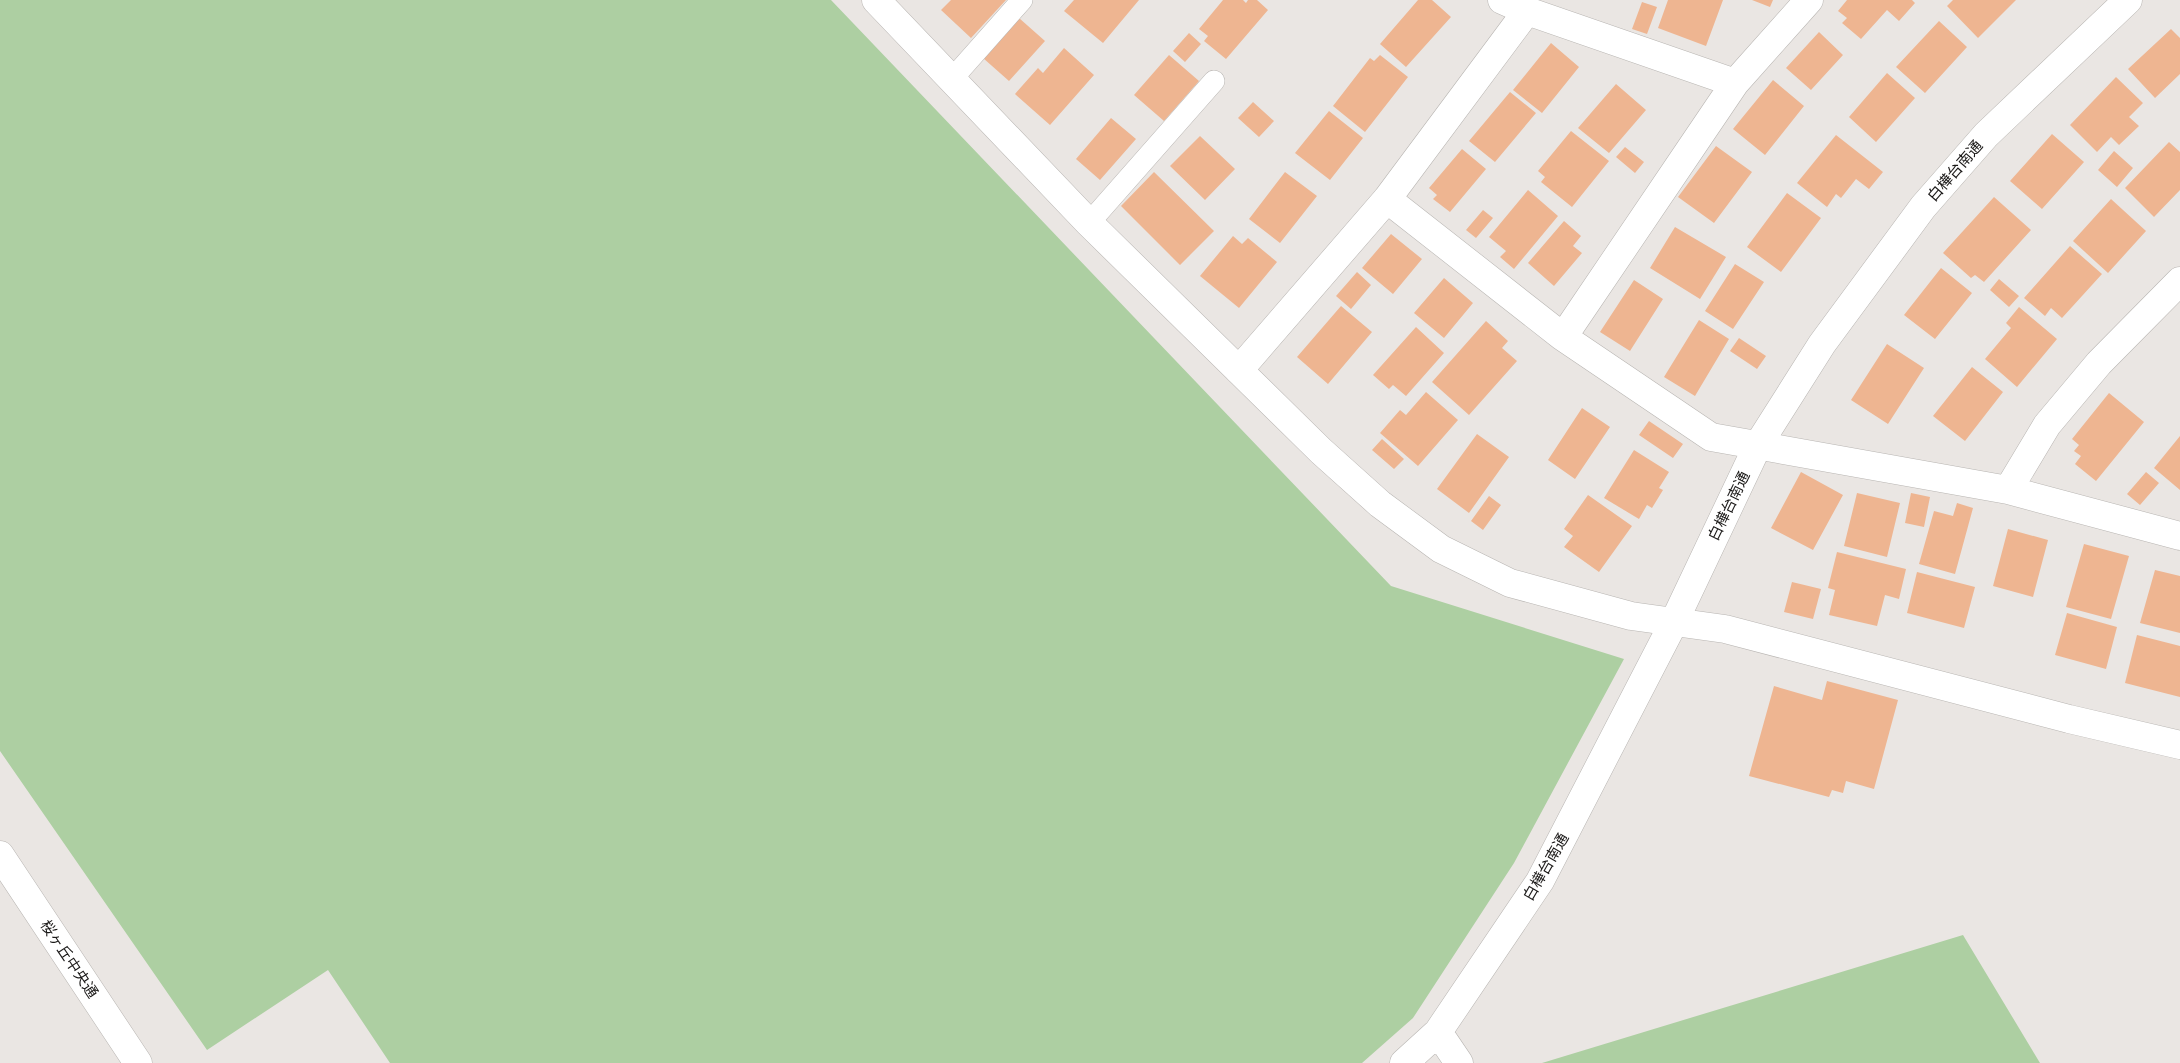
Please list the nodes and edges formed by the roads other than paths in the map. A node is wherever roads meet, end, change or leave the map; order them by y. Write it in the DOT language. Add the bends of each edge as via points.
graph roads {
  1 [pos="876,0"];
  2 [pos="1022,0"];
  3 [pos="1502,0"];
  4 [pos="1810,0"];
  5 [pos="2128,0"];
  6 [pos="1527,11"];
  7 [pos="952,79"];
  8 [pos="1214,81"];
  9 [pos="1734,83"];
  10 [pos="1387,199"];
  11 [pos="1089,223"];
  12 [pos="2180,281"];
  13 [pos="1563,337"];
  14 [pos="1239,370"];
  15 [pos="1758,445"];
  16 [pos="2008,490"];
  17 [pos="2180,536"];
  18 [pos="1674,622"];
  19 [pos="2180,745"];
  20 [pos="0,854"];
  21 [pos="1438,1032"];
  22 [pos="138,1063"];
  23 [pos="1404,1063"];
  24 [pos="1458,1063"];
  1 -- 7 [label="street"];
  2 -- 7 [label="lane"];
  3 -- 6 [label="street"];
  4 -- 9 [label="street"];
  5 -- 15 [label="street, 白樺台南通" via="1986,135 1923,207 1822,344"];
  6 -- 9 [label="street"];
  6 -- 10 [label="street"];
  7 -- 11 [label="street"];
  8 -- 11 [label="lane"];
  9 -- 13 [label="street"];
  10 -- 13 [label="street"];
  10 -- 14 [label="street"];
  11 -- 14 [label="street"];
  12 -- 16 [label="street" via="2099,363 2059,411"];
  13 -- 15 [label="street" via="1711,437"];
  14 -- 18 [label="street" via="1328,458 1380,504 1441,549 1510,583 1631,616"];
  15 -- 16 [label="street"];
  15 -- 18 [label="street, 白樺台南通"];
  16 -- 17 [label="street"];
  18 -- 19 [label="street" via="1725,628"];
  18 -- 21 [label="street, 白樺台南通" via="1540,881"];
  20 -- 22 [label="street, 桜ヶ丘中央通"];
  21 -- 23 [label="street, 白樺台南通"];
  21 -- 24 [label="street"];
}
